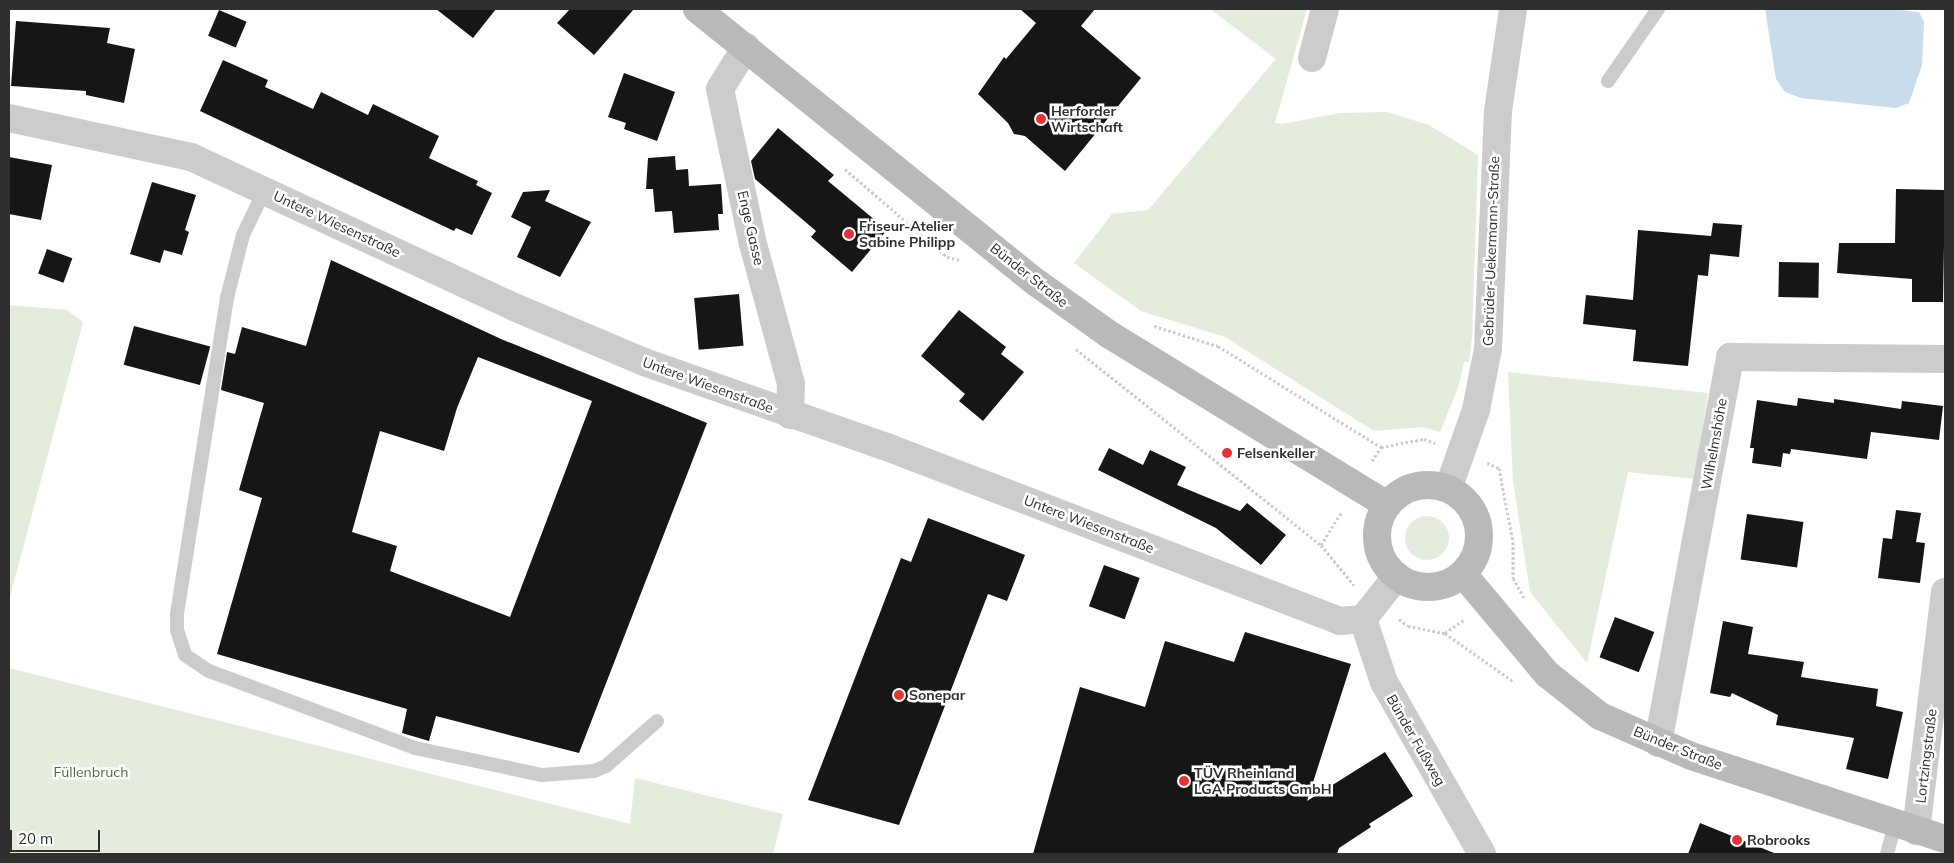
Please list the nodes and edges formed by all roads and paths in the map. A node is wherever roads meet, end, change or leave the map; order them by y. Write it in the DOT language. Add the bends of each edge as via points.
graph roads {
  1 [pos="697,9"];
  2 [pos="1325,9"];
  3 [pos="1513,9"];
  4 [pos="1658,9"];
  5 [pos="746,47"];
  6 [pos="1312,58"];
  7 [pos="1608,81"];
  8 [pos="9,118"];
  9 [pos="265,189"];
  10 [pos="1145,323"];
  11 [pos="1945,359"];
  12 [pos="790,415"];
  13 [pos="1463,453"];
  14 [pos="1448,489"];
  15 [pos="1387,506"];
  16 [pos="1321,545"];
  17 [pos="1463,574"];
  18 [pos="1397,576"];
  19 [pos="1945,592"];
  20 [pos="1526,602"];
  21 [pos="1370,611"];
  22 [pos="657,721"];
  23 [pos="1658,743"];
  24 [pos="1906,828"];
  25 [pos="1945,839"];
  26 [pos="1482,854"];
  27 [pos="1887,854"];
  1 -- 5 [label="main road, Bünder Straße"];
  2 -- 6 [label="street"];
  3 -- 13 [label="street, Gebrüder-Uekermann-Straße" via="1498,110 1488,348 1476,410"];
  4 -- 7 [label="lane"];
  5 -- 12 [label="street, Enge Gasse" via="720,89 753,244 791,384"];
  5 -- 15 [label="main road, Bünder Straße" via="1036,283 1110,335"];
  8 -- 9 [label="street, Untere Wiesenstraße" via="191,157"];
  9 -- 12 [label="street, Untere Wiesenstraße" via="514,308 644,362"];
  9 -- 22 [label="lane" via="242,235 227,298 177,614 177,630 184,656 209,671 407,746 542,775 594,771 606,766"];
  10 -- 13 [label="path" via="1218,346 1381,447 1424,439"];
  11 -- 23 [label="street, Wilhelmshöhe" via="1730,357"];
  12 -- 21 [label="street, Untere Wiesenstraße" via="892,448 1340,621"];
  13 -- 14 [label="street, Gebrüder-Uekermann-Straße"];
  13 -- 20 [label="path" via="1499,468 1513,542 1513,578"];
  14 -- 15 [label="main road" via="1426,485 1411,489"];
  14 -- 17 [label="main road" via="1465,500 1480,537 1475,557"];
  15 -- 18 [label="main road" via="1379,524 1378,543 1384,562"];
  16 -- 21 [label="path"];
  17 -- 18 [label="main road" via="1448,584 1431,587 1413,585"];
  17 -- 23 [label="main road, Bünder Straße" via="1547,674 1600,716"];
  18 -- 21 [label="street"];
  19 -- 24 [label="street, Lortzingstraße"];
  21 -- 26 [label="street, Bünder Fußweg" via="1384,682"];
  23 -- 24 [label="main road, Bünder Straße"];
  24 -- 25 [label="main road, Bünder Straße"];
  24 -- 27 [label="lane"];
}
